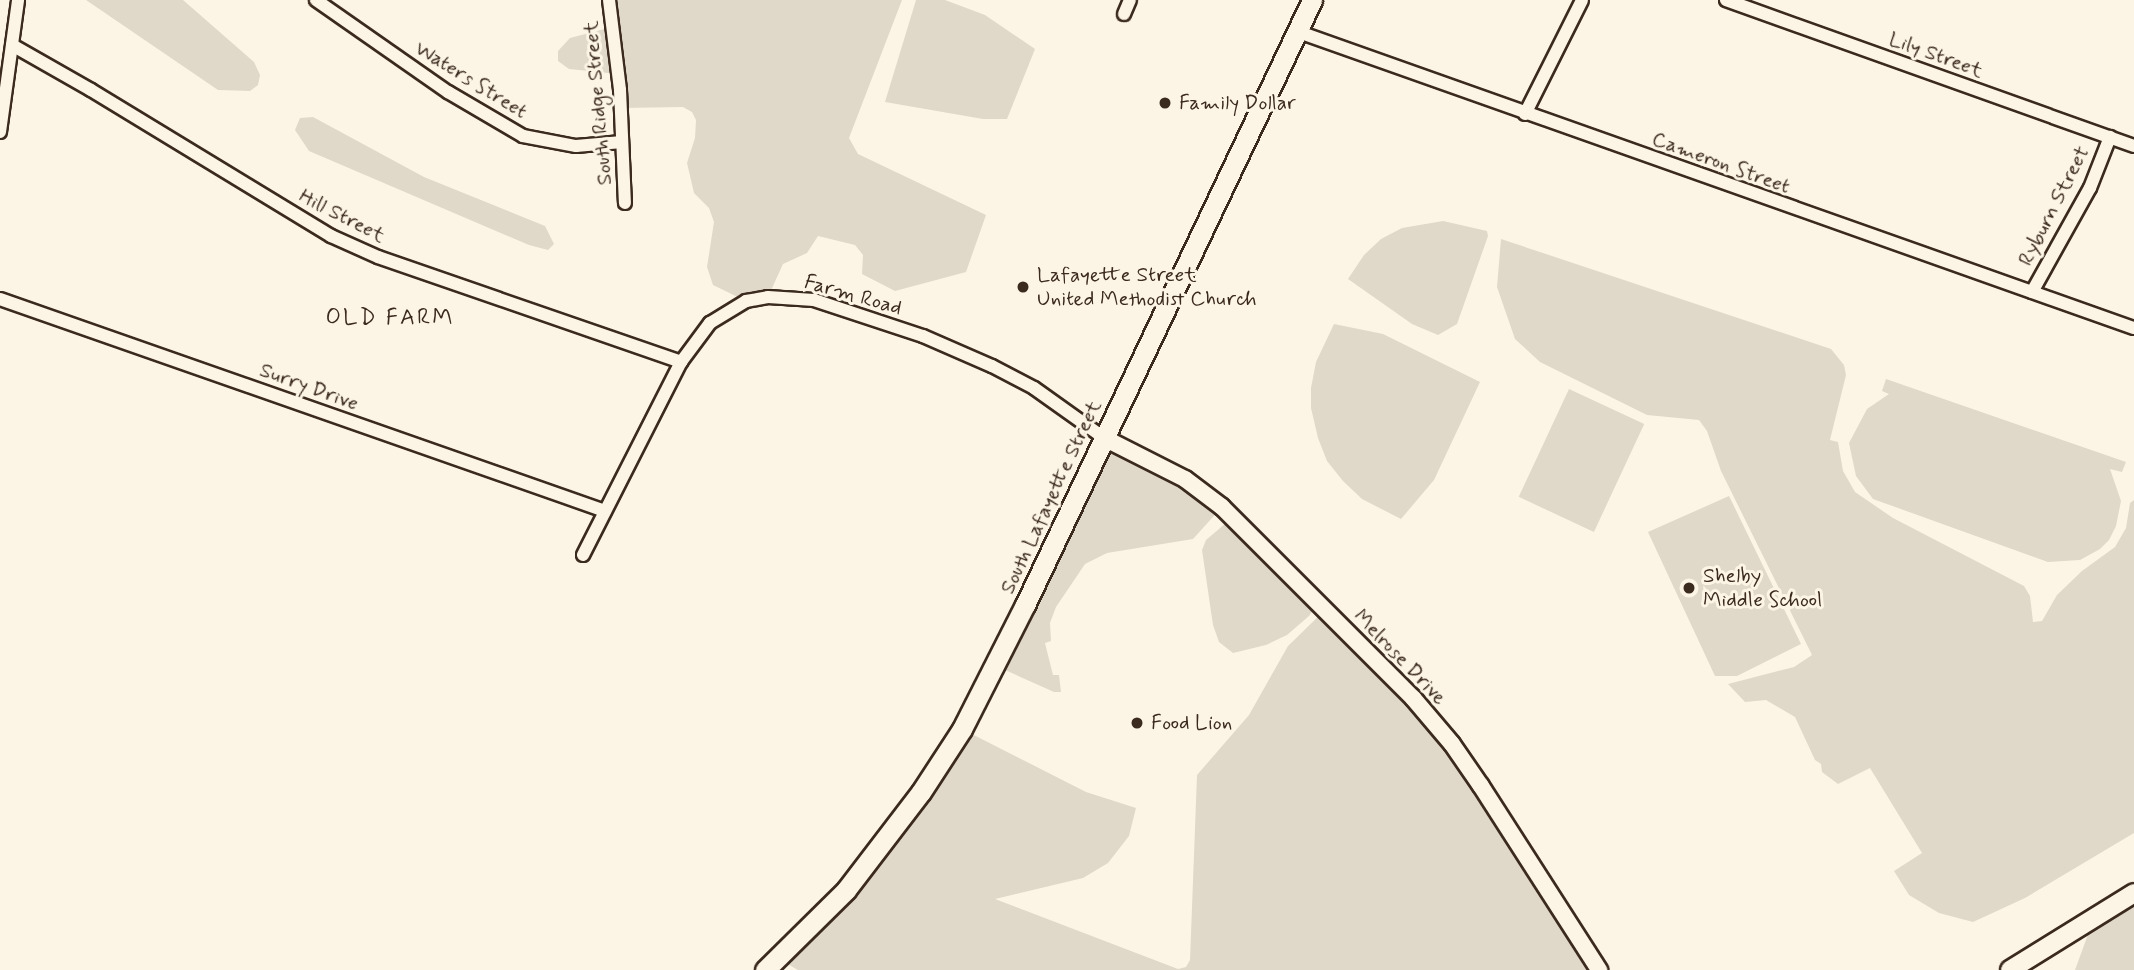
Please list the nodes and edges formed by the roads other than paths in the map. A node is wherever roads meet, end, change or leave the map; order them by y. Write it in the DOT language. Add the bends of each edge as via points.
graph roads {
  1 [pos="18,0"];
  2 [pos="316,0"];
  3 [pos="609,0"];
  4 [pos="1130,0"];
  5 [pos="1312,0"];
  6 [pos="1582,0"];
  7 [pos="1726,0"];
  8 [pos="1124,13"];
  9 [pos="1296,31"];
  10 [pos="12,46"];
  11 [pos="1525,114"];
  12 [pos="0,132"];
  13 [pos="2110,137"];
  14 [pos="622,142"];
  15 [pos="2134,146"];
  16 [pos="625,203"];
  17 [pos="2032,292"];
  18 [pos="0,299"];
  19 [pos="2134,328"];
  20 [pos="681,362"];
  21 [pos="1104,438"];
  22 [pos="605,511"];
  23 [pos="583,555"];
  24 [pos="2134,893"];
  25 [pos="765,970"];
  26 [pos="1599,970"];
  27 [pos="2010,970"];
  1 -- 10 [label="street"];
  2 -- 14 [label="street, Waters Street" via="448,92 523,136 576,146"];
  3 -- 14 [label="street, South Ridge Street"];
  4 -- 8 [label="street"];
  5 -- 9 [label="main road, South Lafayette Street"];
  6 -- 11 [label="street"];
  7 -- 13 [label="street, Lily Street"];
  9 -- 11 [label="street, Cameron Street"];
  9 -- 21 [label="main road, South Lafayette Street"];
  10 -- 12 [label="street"];
  10 -- 20 [label="street, Hill Street" via="331,236 377,257"];
  11 -- 17 [label="street, Cameron Street"];
  13 -- 15 [label="street, Lily Street"];
  13 -- 17 [label="street, Ryburn Street" via="2090,188"];
  14 -- 16 [label="street, South Ridge Street"];
  17 -- 19 [label="street, Cameron Street"];
  18 -- 22 [label="street, Surry Drive"];
  20 -- 21 [label="street, Farm Road" via="710,323 746,301 779,297 814,300 923,336 992,366 1034,388"];
  20 -- 22 [label="street, Farm Road"];
  21 -- 25 [label="main road, South Lafayette Street" via="962,729 921,792 846,890"];
  21 -- 26 [label="street, Melrose Drive" via="1185,479 1222,507 1413,698 1481,786"];
  22 -- 23 [label="street, Farm Road"];
  24 -- 27 [label="main road"];
}
